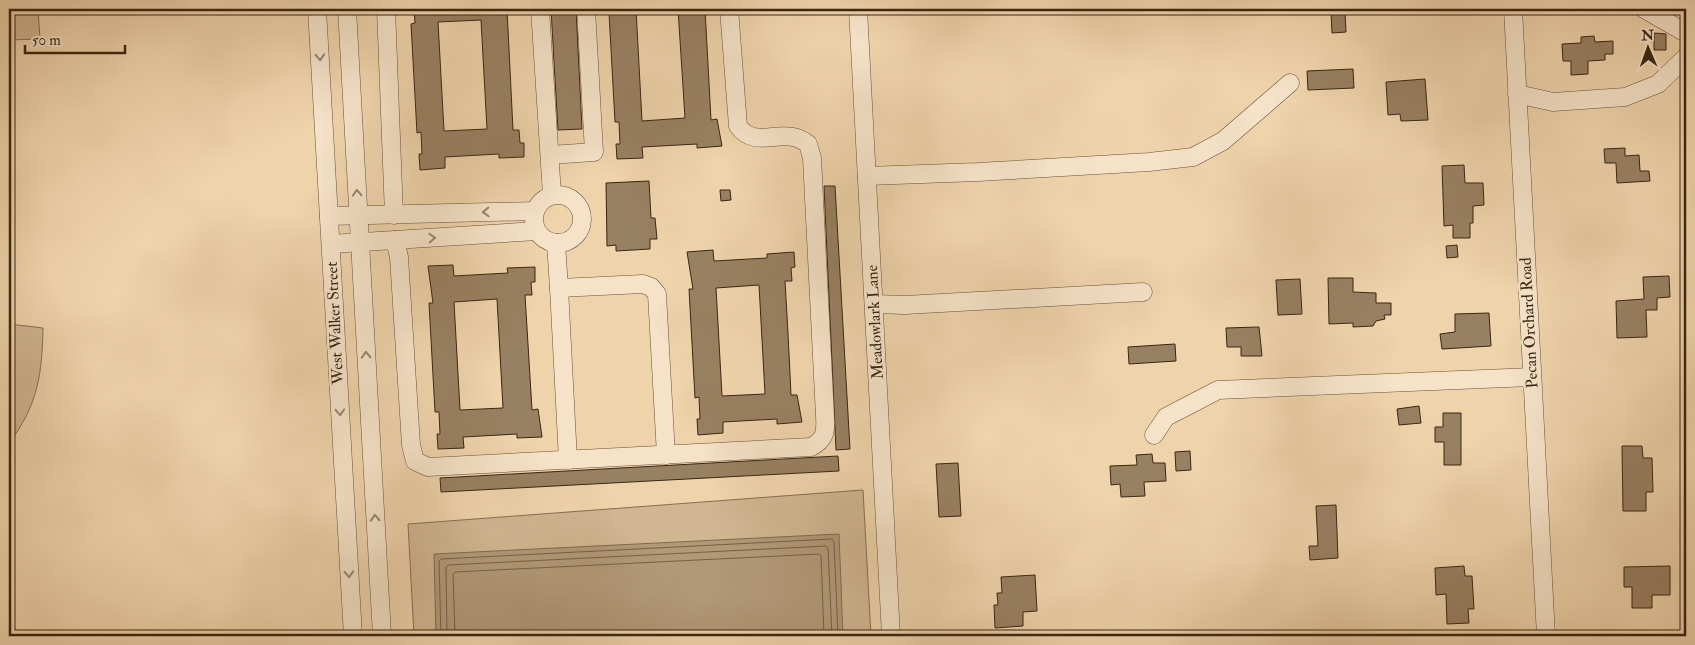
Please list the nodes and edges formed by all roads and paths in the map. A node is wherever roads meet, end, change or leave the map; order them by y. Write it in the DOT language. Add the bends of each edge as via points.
graph roads {
  1 [pos="317,9"];
  2 [pos="347,9"];
  3 [pos="386,9"];
  4 [pos="540,9"];
  5 [pos="586,9"];
  6 [pos="729,9"];
  7 [pos="858,9"];
  8 [pos="1513,9"];
  9 [pos="1644,9"];
  10 [pos="1686,33"];
  11 [pos="1686,58"];
  12 [pos="1290,83"];
  13 [pos="1517,94"];
  14 [pos="550,155"];
  15 [pos="867,176"];
  16 [pos="552,195"];
  17 [pos="535,211"];
  18 [pos="398,215"];
  19 [pos="329,216"];
  20 [pos="358,216"];
  21 [pos="537,231"];
  22 [pos="399,240"];
  23 [pos="360,242"];
  24 [pos="556,243"];
  25 [pos="331,244"];
  26 [pos="559,288"];
  27 [pos="1143,292"];
  28 [pos="874,304"];
  29 [pos="1532,376"];
  30 [pos="1154,435"];
  31 [pos="666,455"];
  32 [pos="568,460"];
  33 [pos="353,636"];
  34 [pos="382,636"];
  35 [pos="891,636"];
  36 [pos="1546,636"];
  1 -- 19 [label="street, West Walker Street, one-way"];
  20 -- 2 [label="street, West Walker Street, one-way"];
  3 -- 18 [label="street"];
  4 -- 14 [label="street"];
  5 -- 14 [label="street" via="594,152"];
  6 -- 31 [label="street" via="738,126 744,134 754,138 796,138 808,144 812,158 826,431 821,442 811,447"];
  7 -- 15 [label="street, Meadowlark Lane"];
  8 -- 13 [label="street, Pecan Orchard Road"];
  9 -- 10 [label="street"];
  11 -- 13 [label="street" via="1658,84 1625,97 1553,102"];
  12 -- 15 [label="street" via="1223,141 1193,157 987,172"];
  13 -- 29 [label="street, Pecan Orchard Road"];
  14 -- 16 [label="street"];
  15 -- 28 [label="street, Meadowlark Lane"];
  16 -- 17 [label="street" via="538,204"];
  16 -- 24 [label="street" via="574,201 582,214 576,235"];
  17 -- 18 [label="street, one-way"];
  17 -- 21 [label="street" via="533,218"];
  18 -- 20 [label="street"];
  18 -- 22 [label="street"];
  19 -- 20 [label="street"];
  19 -- 25 [label="street, West Walker Street"];
  20 -- 23 [label="street, West Walker Street"];
  22 -- 21 [label="street, one-way"];
  21 -- 24 [label="street" via="547,241"];
  22 -- 23 [label="street"];
  22 -- 32 [label="street" via="411,445 415,461 428,467"];
  23 -- 25 [label="street"];
  34 -- 23 [label="street, West Walker Street, one-way"];
  24 -- 26 [label="street"];
  25 -- 33 [label="street, West Walker Street, one-way"];
  26 -- 31 [label="street" via="643,284 657,294"];
  26 -- 32 [label="street"];
  27 -- 28 [label="street"];
  28 -- 35 [label="street, Meadowlark Lane"];
  29 -- 30 [label="street" via="1218,390 1166,417"];
  29 -- 36 [label="street, Pecan Orchard Road"];
  31 -- 32 [label="street"];
}
